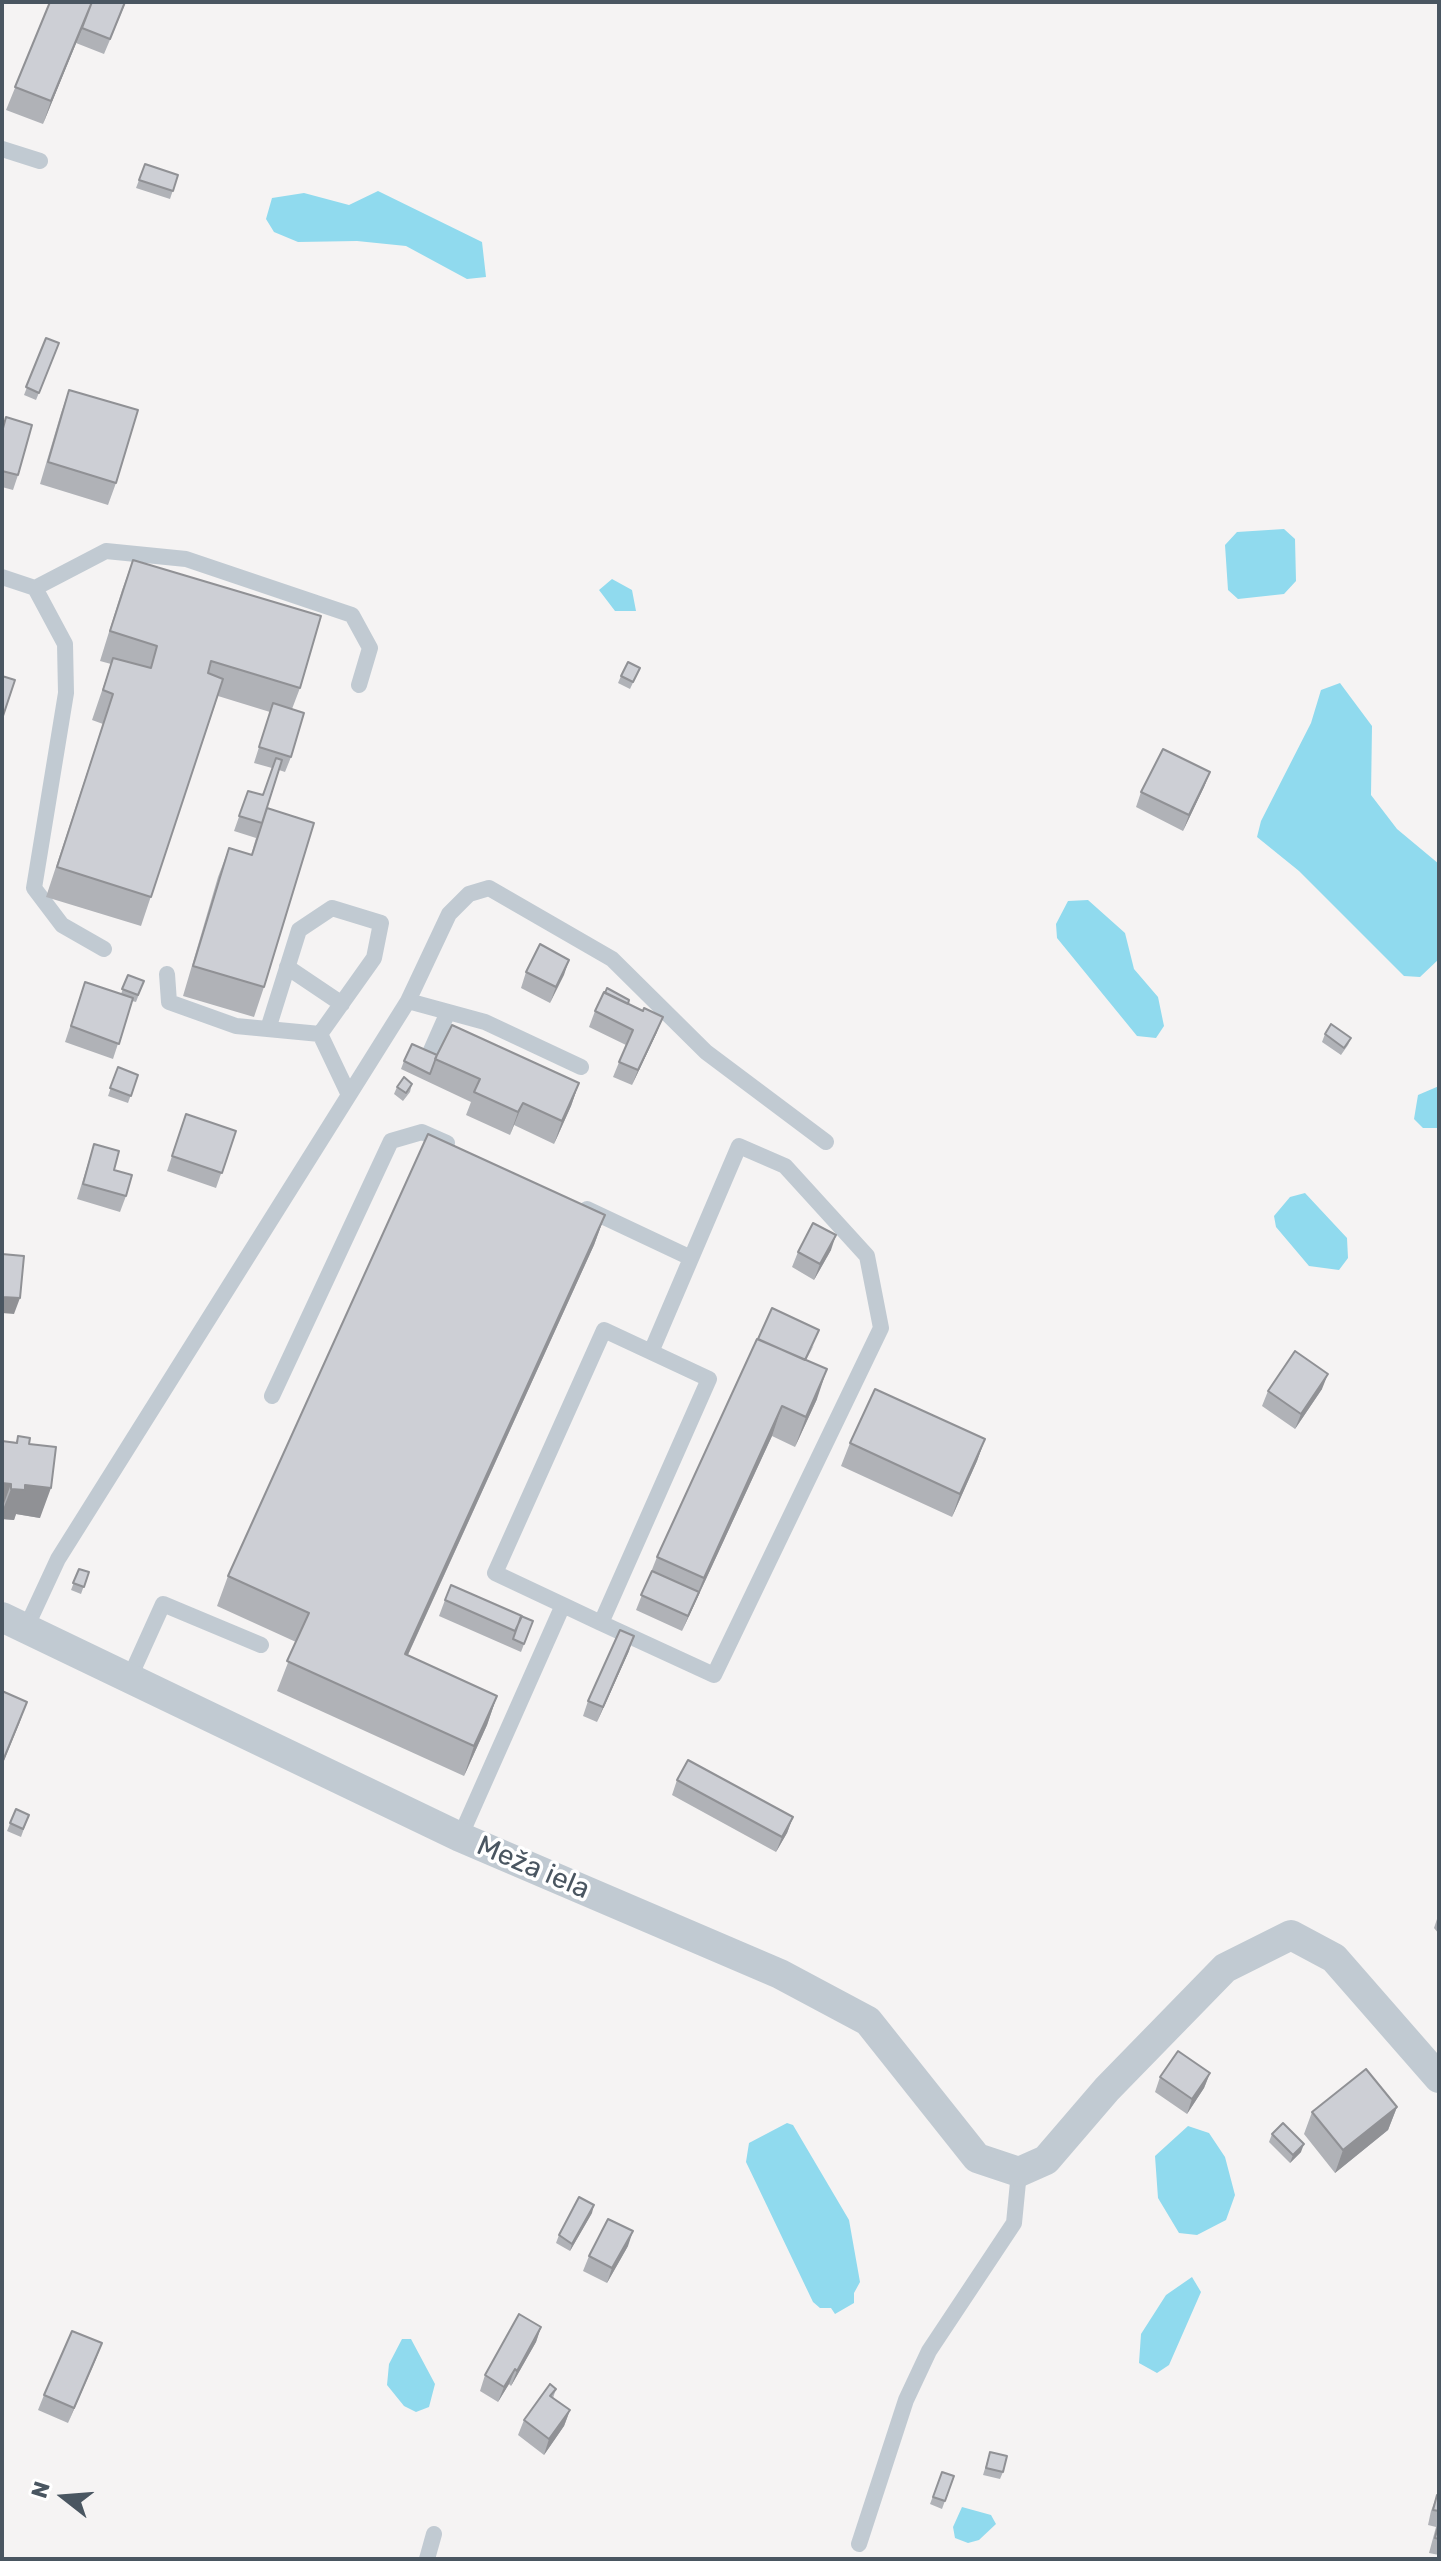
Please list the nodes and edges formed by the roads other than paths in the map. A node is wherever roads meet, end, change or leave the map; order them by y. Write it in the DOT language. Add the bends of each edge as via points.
graph roads {
  1 [pos="2,149"];
  2 [pos="40,161"];
  3 [pos="2,577"];
  4 [pos="35,588"];
  5 [pos="359,685"];
  6 [pos="104,949"];
  7 [pos="287,967"];
  8 [pos="167,974"];
  9 [pos="408,1001"];
  10 [pos="342,1004"];
  11 [pos="448,1012"];
  12 [pos="268,1029"];
  13 [pos="320,1034"];
  14 [pos="429,1055"];
  15 [pos="581,1067"];
  16 [pos="349,1095"];
  17 [pos="826,1142"];
  18 [pos="465,1152"];
  19 [pos="578,1205"];
  20 [pos="691,1258"];
  21 [pos="651,1352"];
  22 [pos="272,1396"];
  23 [pos="563,1605"];
  24 [pos="14,1622"];
  25 [pos="601,1623"];
  26 [pos="261,1645"];
  27 [pos="130,1677"];
  28 [pos="460,1837"];
  29 [pos="1439,2078"];
  30 [pos="1019,2172"];
  31 [pos="434,2534"];
  32 [pos="859,2544"];
  33 [pos="427,2559"];
  1 -- 2 [label="lane"];
  3 -- 4 [label="lane"];
  4 -- 5 [label="lane" via="106,551 186,559 352,615 370,648"];
  4 -- 6 [label="lane" via="65,644 66,693 34,888 62,925"];
  7 -- 10 [label="lane"];
  7 -- 10 [label="lane" via="299,930 332,908 381,923 374,958"];
  7 -- 12 [label="lane"];
  8 -- 12 [label="lane" via="169,1002 236,1026"];
  9 -- 11 [label="lane"];
  9 -- 16 [label="lane"];
  9 -- 17 [label="lane" via="449,914 469,894 489,888 612,959 706,1052"];
  10 -- 13 [label="lane"];
  11 -- 14 [label="lane"];
  11 -- 15 [label="lane" via="485,1022"];
  12 -- 13 [label="lane"];
  13 -- 16 [label="lane"];
  16 -- 24 [label="lane"];
  18 -- 22 [label="lane" via="422,1132 391,1141"];
  19 -- 20 [label="lane"];
  20 -- 21 [label="lane"];
  20 -- 25 [label="lane" via="739,1146 785,1166 867,1256 881,1328 714,1675"];
  21 -- 23 [label="lane" via="604,1330 495,1573"];
  21 -- 25 [label="lane" via="709,1379"];
  23 -- 25 [label="lane"];
  23 -- 28 [label="lane"];
  24 -- 27 [label="street, Meža iela"];
  26 -- 27 [label="lane" via="163,1604"];
  27 -- 28 [label="street, Meža iela"];
  28 -- 30 [label="street, Meža iela" via="780,1974 868,2021 977,2158"];
  29 -- 30 [label="street" via="1334,1958 1291,1935 1225,1968 1046,2160"];
  30 -- 32 [label="lane" via="1014,2223 929,2351 906,2400"];
  31 -- 33 [label="lane"];
}
